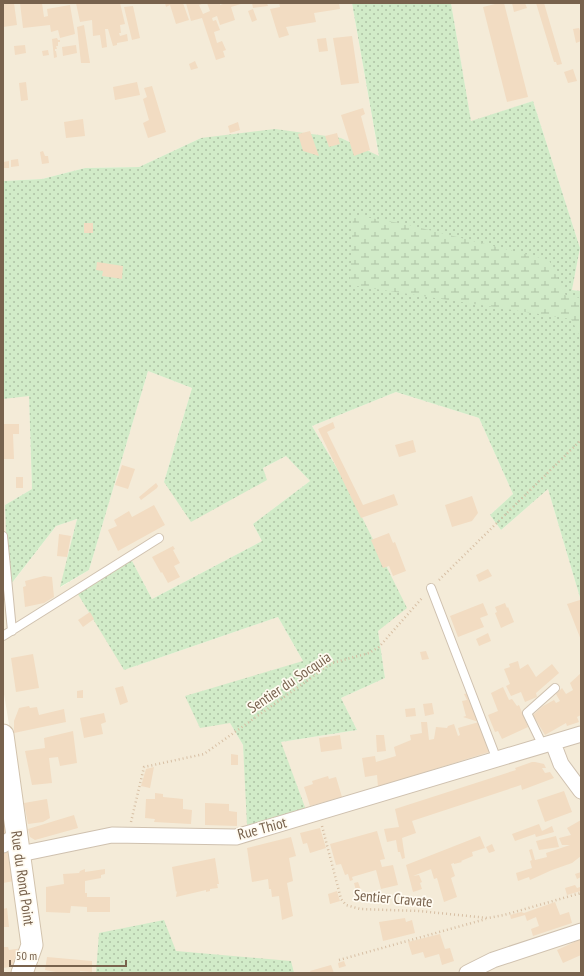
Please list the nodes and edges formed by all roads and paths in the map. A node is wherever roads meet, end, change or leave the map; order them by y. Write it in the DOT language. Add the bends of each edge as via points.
graph roads {
  1 [pos="581,440"];
  2 [pos="3,536"];
  3 [pos="159,538"];
  4 [pos="431,588"];
  5 [pos="12,631"];
  6 [pos="3,636"];
  7 [pos="555,688"];
  8 [pos="581,734"];
  9 [pos="3,735"];
  10 [pos="548,745"];
  11 [pos="497,760"];
  12 [pos="581,791"];
  13 [pos="318,812"];
  14 [pos="127,835"];
  15 [pos="13,844"];
  16 [pos="581,893"];
  17 [pos="488,918"];
  18 [pos="581,931"];
  19 [pos="338,960"];
  20 [pos="22,973"];
  21 [pos="467,973"];
  1 -- 4 [label="path, Sentier du Socquia"];
  2 -- 5 [label="lane"];
  3 -- 5 [label="lane"];
  4 -- 11 [label="lane"];
  4 -- 14 [label="path, Sentier du Socquia" via="378,647 369,653 332,663 204,754 144,767"];
  5 -- 6 [label="lane"];
  7 -- 10 [label="lane" via="527,713"];
  8 -- 10 [label="street, Rue Thiot"];
  9 -- 15 [label="street, Rue du Rond Point"];
  10 -- 11 [label="street, Rue Thiot"];
  10 -- 12 [label="street"];
  11 -- 13 [label="street, Rue Thiot"];
  13 -- 14 [label="street, Rue Thiot" via="236,837"];
  13 -- 17 [label="path, Sentier Cravate" via="340,899 346,905 360,909 419,911"];
  14 -- 15 [label="street, Rue Thiot"];
  15 -- 20 [label="street, Rue du Rond Point" via="32,945"];
  16 -- 17 [label="path, Sentier Cravate"];
  17 -- 19 [label="path, Sentier Cravate"];
  18 -- 21 [label="street" via="493,960"];
}
